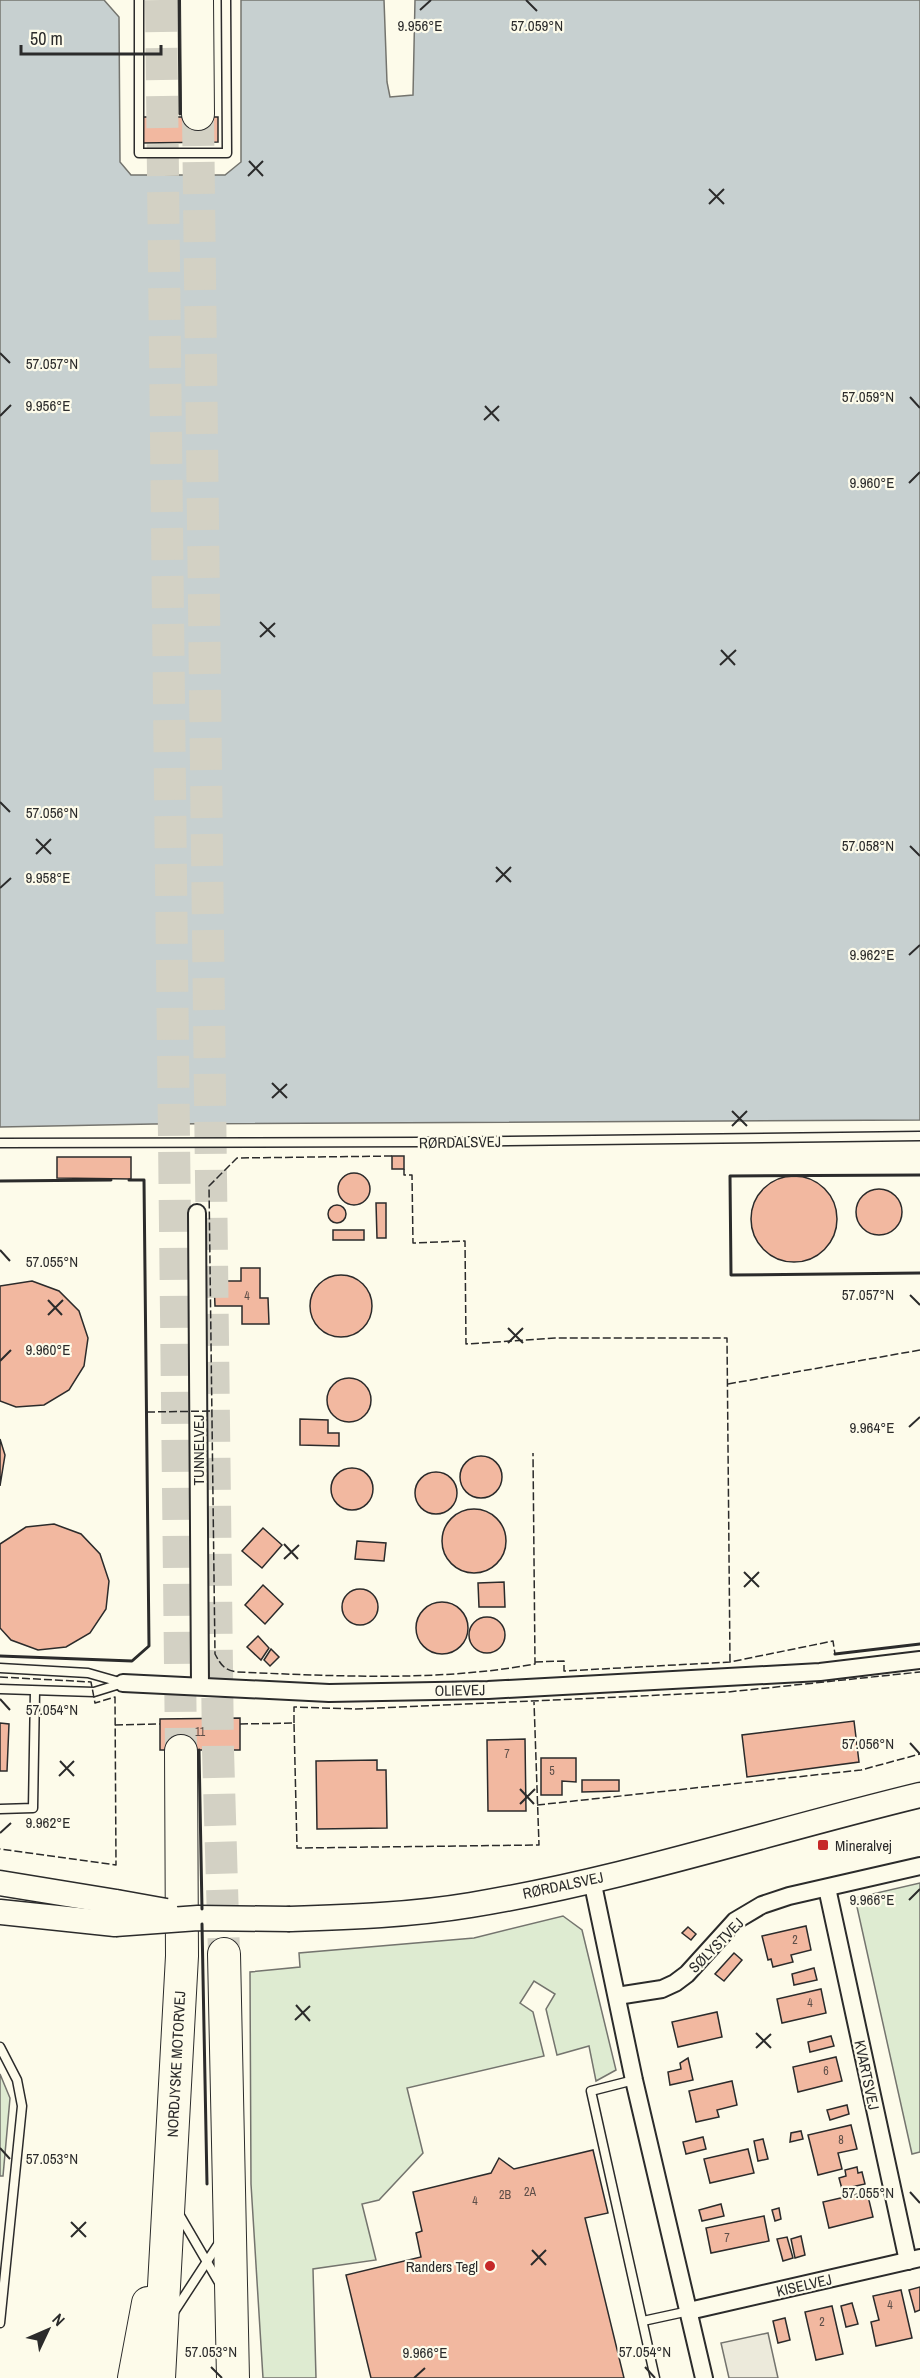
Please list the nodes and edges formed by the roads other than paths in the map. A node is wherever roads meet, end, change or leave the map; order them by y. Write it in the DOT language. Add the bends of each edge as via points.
graph roads {
  1 [pos="139,0"];
  2 [pos="197,0"];
  3 [pos="226,0"];
  4 [pos="198,114"];
  5 [pos="920,1136"];
  6 [pos="0,1143"];
  7 [pos="197,1213"];
  8 [pos="920,1660"];
  9 [pos="0,1668"];
  10 [pos="123,1683"];
  11 [pos="200,1686"];
  12 [pos="0,1689"];
  13 [pos="35,1691"];
  14 [pos="181,1751"];
  15 [pos="920,1795"];
  16 [pos="0,1809"];
  17 [pos="920,1866"];
  18 [pos="592,1880"];
  19 [pos="3,1885"];
  20 [pos="827,1888"];
  21 [pos="0,1912"];
  22 [pos="116,1913"];
  23 [pos="224,1954"];
  24 [pos="617,1996"];
  25 [pos="0,2047"];
  26 [pos="634,2080"];
  27 [pos="170,2193"];
  28 [pos="230,2221"];
  29 [pos="914,2260"];
  30 [pos="206,2263"];
  31 [pos="689,2311"];
  32 [pos="231,2315"];
  33 [pos="643,2321"];
  34 [pos="0,2323"];
  35 [pos="148,2363"];
  36 [pos="232,2374"];
  37 [pos="655,2378"];
  38 [pos="704,2378"];
  1 -- 3 [label="lane" via="139,153 227,153"];
  2 -- 4 [label="highway"];
  5 -- 6 [label="lane, RØRDALSVEJ"];
  7 -- 11 [label="street, TUNNELVEJ"];
  8 -- 11 [label="street, OLIEVEJ" via="820,1672 488,1690 329,1693"];
  9 -- 10 [label="lane, OLIEVEJ" via="88,1673"];
  10 -- 11 [label="street, OLIEVEJ"];
  10 -- 13 [label="lane" via="94,1692"];
  12 -- 13 [label="lane"];
  13 -- 16 [label="lane" via="33,1808"];
  14 -- 27 [label="highway, NORDJYSKE MOTORVEJ" via="182,1956"];
  15 -- 18 [label="street, RØRDALSVEJ"];
  17 -- 20 [label="street, SØLYSTVEJ"];
  18 -- 22 [label="street, RØRDALSVEJ, bridge" via="402,1915 290,1919"];
  18 -- 24 [label="street"];
  19 -- 22 [label="street"];
  20 -- 24 [label="street, SØLYSTVEJ" via="762,1905 735,1921 675,1983 662,1989"];
  20 -- 29 [label="street, KVARTSVEJ"];
  21 -- 22 [label="street"];
  23 -- 28 [label="highway"];
  24 -- 26 [label="street"];
  25 -- 34 [label="lane" via="17,2080 22,2106"];
  26 -- 31 [label="street"];
  26 -- 33 [label="lane" via="591,2091"];
  27 -- 30 [label="lane"];
  27 -- 35 [label="highway"];
  27 -- 35 [label="highway, NORDJYSKE MOTORVEJ"];
  28 -- 30 [label="lane"];
  28 -- 32 [label="highway"];
  29 -- 31 [label="street, KISELVEJ"];
  30 -- 32 [label="lane" via="220,2284"];
  30 -- 35 [label="lane"];
  31 -- 33 [label="lane"];
  31 -- 38 [label="street"];
  32 -- 36 [label="highway"];
  33 -- 37 [label="lane"];
}
